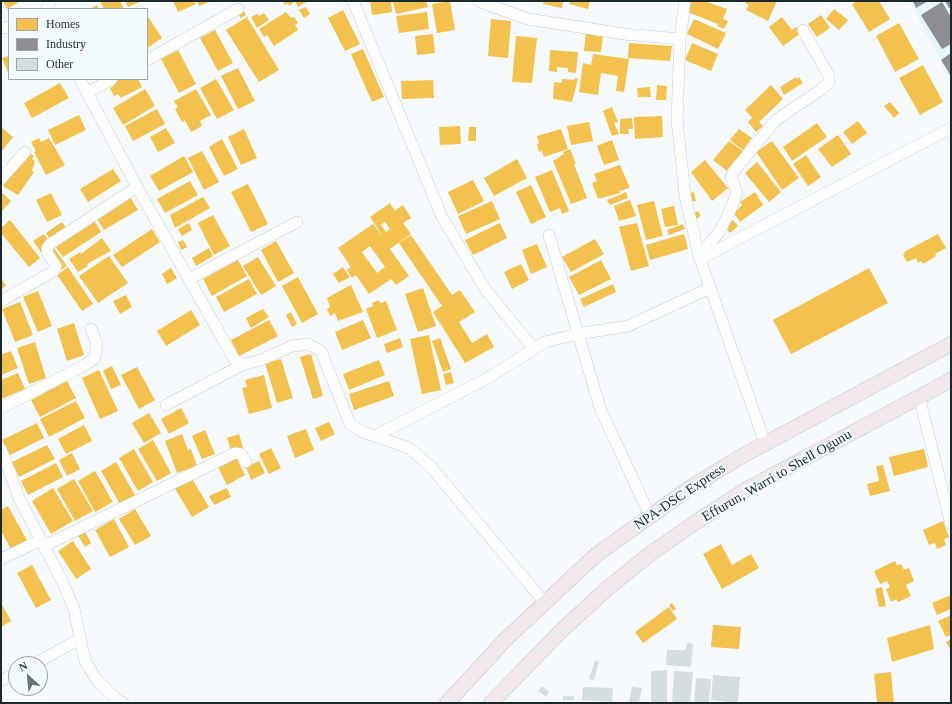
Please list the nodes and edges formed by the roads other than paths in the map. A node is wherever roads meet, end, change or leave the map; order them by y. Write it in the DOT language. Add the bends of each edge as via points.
graph roads {
  1 [pos="353,1"];
  2 [pos="478,1"];
  3 [pos="685,1"];
  4 [pos="238,9"];
  5 [pos="803,30"];
  6 [pos="680,39"];
  7 [pos="148,59"];
  8 [pos="80,80"];
  9 [pos="110,80"];
  10 [pos="87,93"];
  11 [pos="951,128"];
  12 [pos="24,152"];
  13 [pos="1,180"];
  14 [pos="137,187"];
  15 [pos="297,222"];
  16 [pos="548,235"];
  17 [pos="699,258"];
  18 [pos="189,280"];
  19 [pos="710,288"];
  20 [pos="1,301"];
  21 [pos="91,329"];
  22 [pos="578,334"];
  23 [pos="951,344"];
  24 [pos="534,349"];
  25 [pos="242,364"];
  26 [pos="951,380"];
  27 [pos="919,397"];
  28 [pos="166,405"];
  29 [pos="1,408"];
  30 [pos="375,436"];
  31 [pos="765,443"];
  32 [pos="1,449"];
  33 [pos="246,462"];
  34 [pos="650,516"];
  35 [pos="951,524"];
  36 [pos="43,543"];
  37 [pos="1,559"];
  38 [pos="545,603"];
  39 [pos="80,639"];
  40 [pos="48,656"];
  41 [pos="123,703"];
  42 [pos="447,703"];
  43 [pos="491,703"];
  1 -- 24 [label="street" via="442,217 486,289"];
  2 -- 6 [label="street" via="528,19 624,34"];
  3 -- 6 [label="street"];
  4 -- 7 [label="street"];
  5 -- 17 [label="street" via="829,76 829,82 776,120 732,172 731,177 737,193 720,231"];
  6 -- 17 [label="street" via="677,120 685,195"];
  8 -- 10 [label="street"];
  9 -- 10 [label="street"];
  10 -- 14 [label="street"];
  11 -- 17 [label="street"];
  12 -- 13 [label="street"];
  14 -- 18 [label="street"];
  14 -- 20 [label="street" via="50,244 47,248 56,266 54,271"];
  15 -- 18 [label="street"];
  16 -- 22 [label="street"];
  17 -- 19 [label="street"];
  18 -- 25 [label="street" via="234,359"];
  19 -- 22 [label="street" via="628,326"];
  19 -- 31 [label="street"];
  21 -- 29 [label="street" via="97,344 95,358"];
  22 -- 24 [label="street" via="545,342"];
  22 -- 34 [label="street" via="600,408"];
  23 -- 31 [label="main road, NPA-DSC Express"];
  24 -- 30 [label="street" via="488,378"];
  25 -- 28 [label="street"];
  25 -- 30 [label="street" via="261,360 292,346 308,344 321,352 350,424 362,432"];
  26 -- 27 [label="main road, Effurun, Warri to Shell Ogunu"];
  27 -- 35 [label="street"];
  27 -- 43 [label="main road, Effurun, Warri to Shell Ogunu" via="747,489 650,554 562,629"];
  30 -- 38 [label="street" via="409,448 431,467"];
  31 -- 34 [label="main road, NPA-DSC Express" via="691,487"];
  32 -- 36 [label="street" via="19,498"];
  33 -- 36 [label="street" via="241,454 235,452"];
  34 -- 38 [label="main road, NPA-DSC Express" via="596,555"];
  36 -- 37 [label="street"];
  36 -- 39 [label="street" via="74,609"];
  38 -- 42 [label="main road, NPA-DSC Express" via="506,639"];
  39 -- 40 [label="street"];
  39 -- 41 [label="street" via="85,661 96,679"];
}
